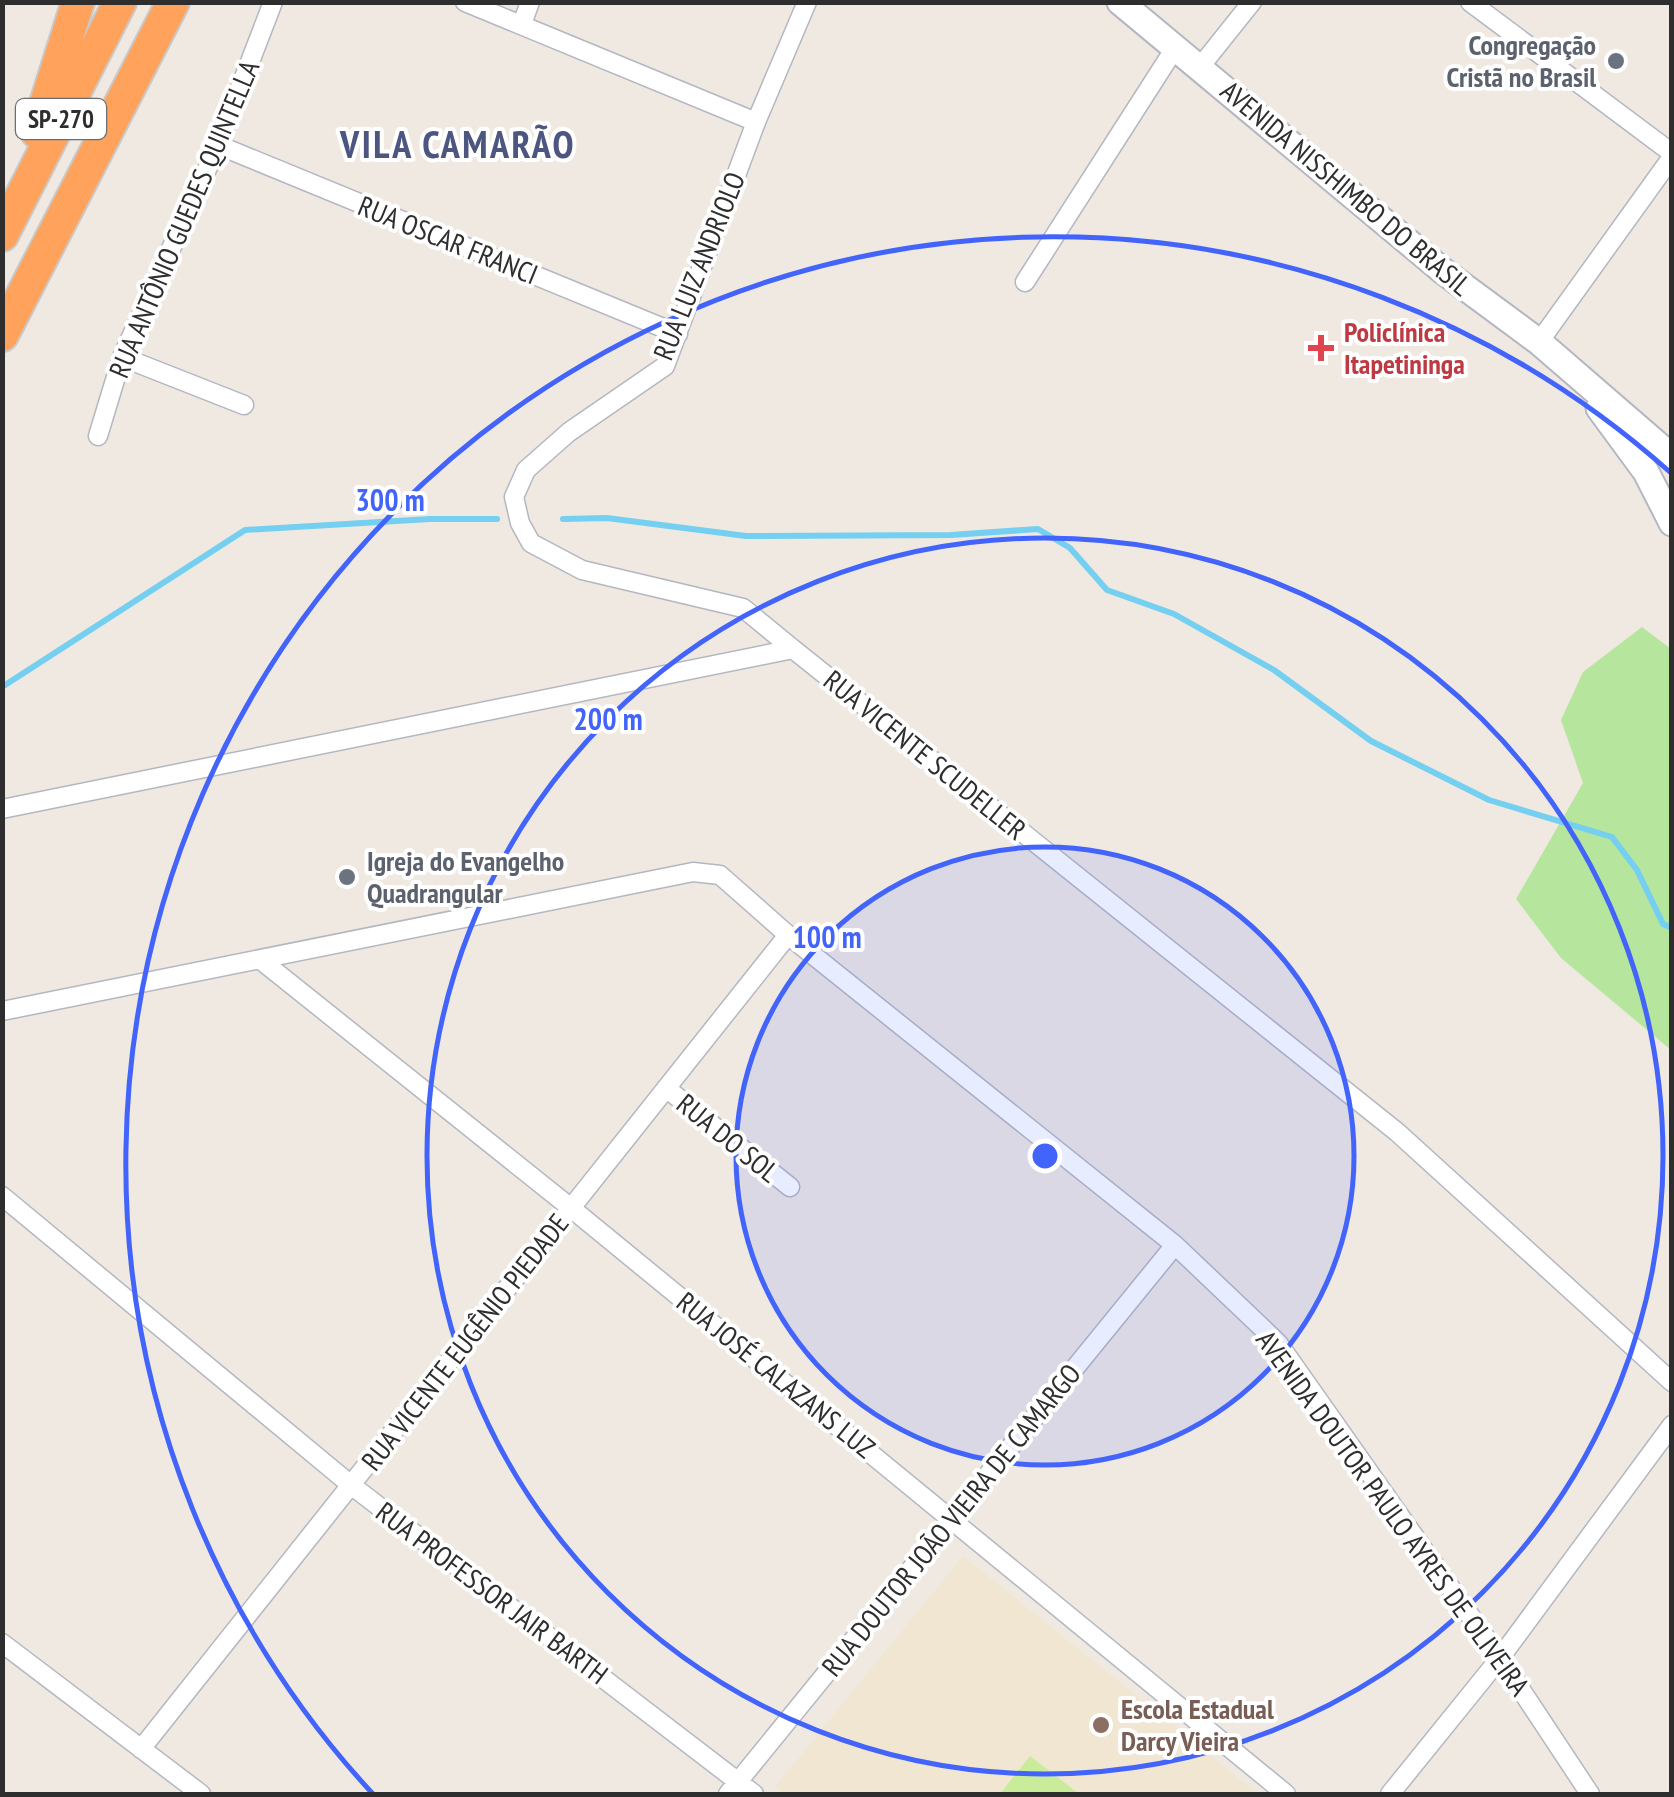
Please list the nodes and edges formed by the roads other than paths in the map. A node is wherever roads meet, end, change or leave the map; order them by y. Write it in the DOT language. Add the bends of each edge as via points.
graph roads {
  1 [pos="78,2"];
  2 [pos="120,2"];
  3 [pos="173,2"];
  4 [pos="273,2"];
  5 [pos="465,2"];
  6 [pos="530,2"];
  7 [pos="807,2"];
  8 [pos="1120,2"];
  9 [pos="1252,2"];
  10 [pos="1470,2"];
  11 [pos="522,24"];
  12 [pos="1175,48"];
  13 [pos="1200,67"];
  14 [pos="756,122"];
  15 [pos="218,145"];
  16 [pos="1672,155"];
  17 [pos="6,229"];
  18 [pos="1025,282"];
  19 [pos="678,334"];
  20 [pos="2,335"];
  21 [pos="1539,342"];
  22 [pos="122,357"];
  23 [pos="1572,372"];
  24 [pos="244,405"];
  25 [pos="98,436"];
  26 [pos="1672,457"];
  27 [pos="1672,524"];
  28 [pos="794,649"];
  29 [pos="2,809"];
  30 [pos="788,935"];
  31 [pos="262,961"];
  32 [pos="2,1011"];
  33 [pos="666,1088"];
  34 [pos="790,1187"];
  35 [pos="2,1196"];
  36 [pos="571,1208"];
  37 [pos="1174,1245"];
  38 [pos="1672,1382"];
  39 [pos="1672,1424"];
  40 [pos="351,1485"];
  41 [pos="952,1519"];
  42 [pos="2,1642"];
  43 [pos="1500,1658"];
  44 [pos="141,1749"];
  45 [pos="733,1788"];
  46 [pos="200,1794"];
  47 [pos="754,1794"];
  48 [pos="1286,1794"];
  49 [pos="1390,1794"];
  50 [pos="1590,1794"];
  1 -- 17 [label="highway"];
  2 -- 17 [label="highway, SP-270"];
  3 -- 20 [label="highway, SP-270"];
  4 -- 15 [label="street, RUA ANTÔNIO GUEDES QUINTELLA"];
  5 -- 11 [label="street"];
  6 -- 11 [label="street"];
  7 -- 14 [label="street, RUA LUIZ ANDRIOLO"];
  8 -- 12 [label="main road, AVENIDA NISSHIMBO DO BRASIL"];
  9 -- 13 [label="street"];
  10 -- 16 [label="street"];
  11 -- 14 [label="street"];
  12 -- 13 [label="main road, AVENIDA NISSHIMBO DO BRASIL"];
  12 -- 18 [label="street"];
  13 -- 21 [label="main road, AVENIDA NISSHIMBO DO BRASIL" via="1442,271"];
  14 -- 19 [label="street, RUA LUIZ ANDRIOLO"];
  15 -- 19 [label="street, RUA OSCAR FRANCI"];
  15 -- 22 [label="street, RUA ANTÔNIO GUEDES QUINTELLA"];
  16 -- 21 [label="street"];
  19 -- 28 [label="street, RUA LUIZ ANDRIOLO" via="665,366 568,432 526,470 514,497 520,523 531,543 582,570 743,608"];
  21 -- 23 [label="main road, AVENIDA NISSHIMBO DO BRASIL"];
  22 -- 24 [label="street"];
  22 -- 25 [label="street, RUA ANTÔNIO GUEDES QUINTELLA"];
  23 -- 26 [label="main road, AVENIDA NISSHIMBO DO BRASIL"];
  23 -- 27 [label="main road, AVENIDA NISSHIMBO DO BRASIL" via="1646,472"];
  28 -- 29 [label="street"];
  28 -- 38 [label="street, RUA VICENTE SCUDELLER" via="1397,1132"];
  30 -- 31 [label="street, AVENIDA DOUTOR PAULO AYRES DE OLIVEIRA" via="720,876 692,872"];
  30 -- 33 [label="street, RUA VICENTE EUGÊNIO PIEDADE"];
  30 -- 37 [label="street, AVENIDA DOUTOR PAULO AYRES DE OLIVEIRA"];
  31 -- 32 [label="street, AVENIDA DOUTOR PAULO AYRES DE OLIVEIRA"];
  31 -- 36 [label="street, RUA JOSÉ CALAZANS LUZ"];
  33 -- 34 [label="street, RUA DO SOL"];
  33 -- 36 [label="street, RUA VICENTE EUGÊNIO PIEDADE"];
  35 -- 40 [label="street, RUA PROFESSOR JAIR BARTH"];
  36 -- 40 [label="street, RUA VICENTE EUGÊNIO PIEDADE"];
  36 -- 41 [label="street, RUA JOSÉ CALAZANS LUZ"];
  37 -- 41 [label="street, RUA DOUTOR JOÃO VIEIRA DE CAMARGO"];
  37 -- 43 [label="street, AVENIDA DOUTOR PAULO AYRES DE OLIVEIRA" via="1278,1344"];
  39 -- 43 [label="street"];
  40 -- 44 [label="street, RUA VICENTE EUGÊNIO PIEDADE"];
  40 -- 45 [label="street, RUA PROFESSOR JAIR BARTH"];
  41 -- 45 [label="street, RUA DOUTOR JOÃO VIEIRA DE CAMARGO"];
  41 -- 48 [label="street, RUA JOSÉ CALAZANS LUZ"];
  42 -- 44 [label="street"];
  43 -- 49 [label="street"];
  43 -- 50 [label="street, AVENIDA DOUTOR PAULO AYRES DE OLIVEIRA"];
  44 -- 46 [label="street"];
  45 -- 47 [label="street, RUA PROFESSOR JAIR BARTH"];
}
